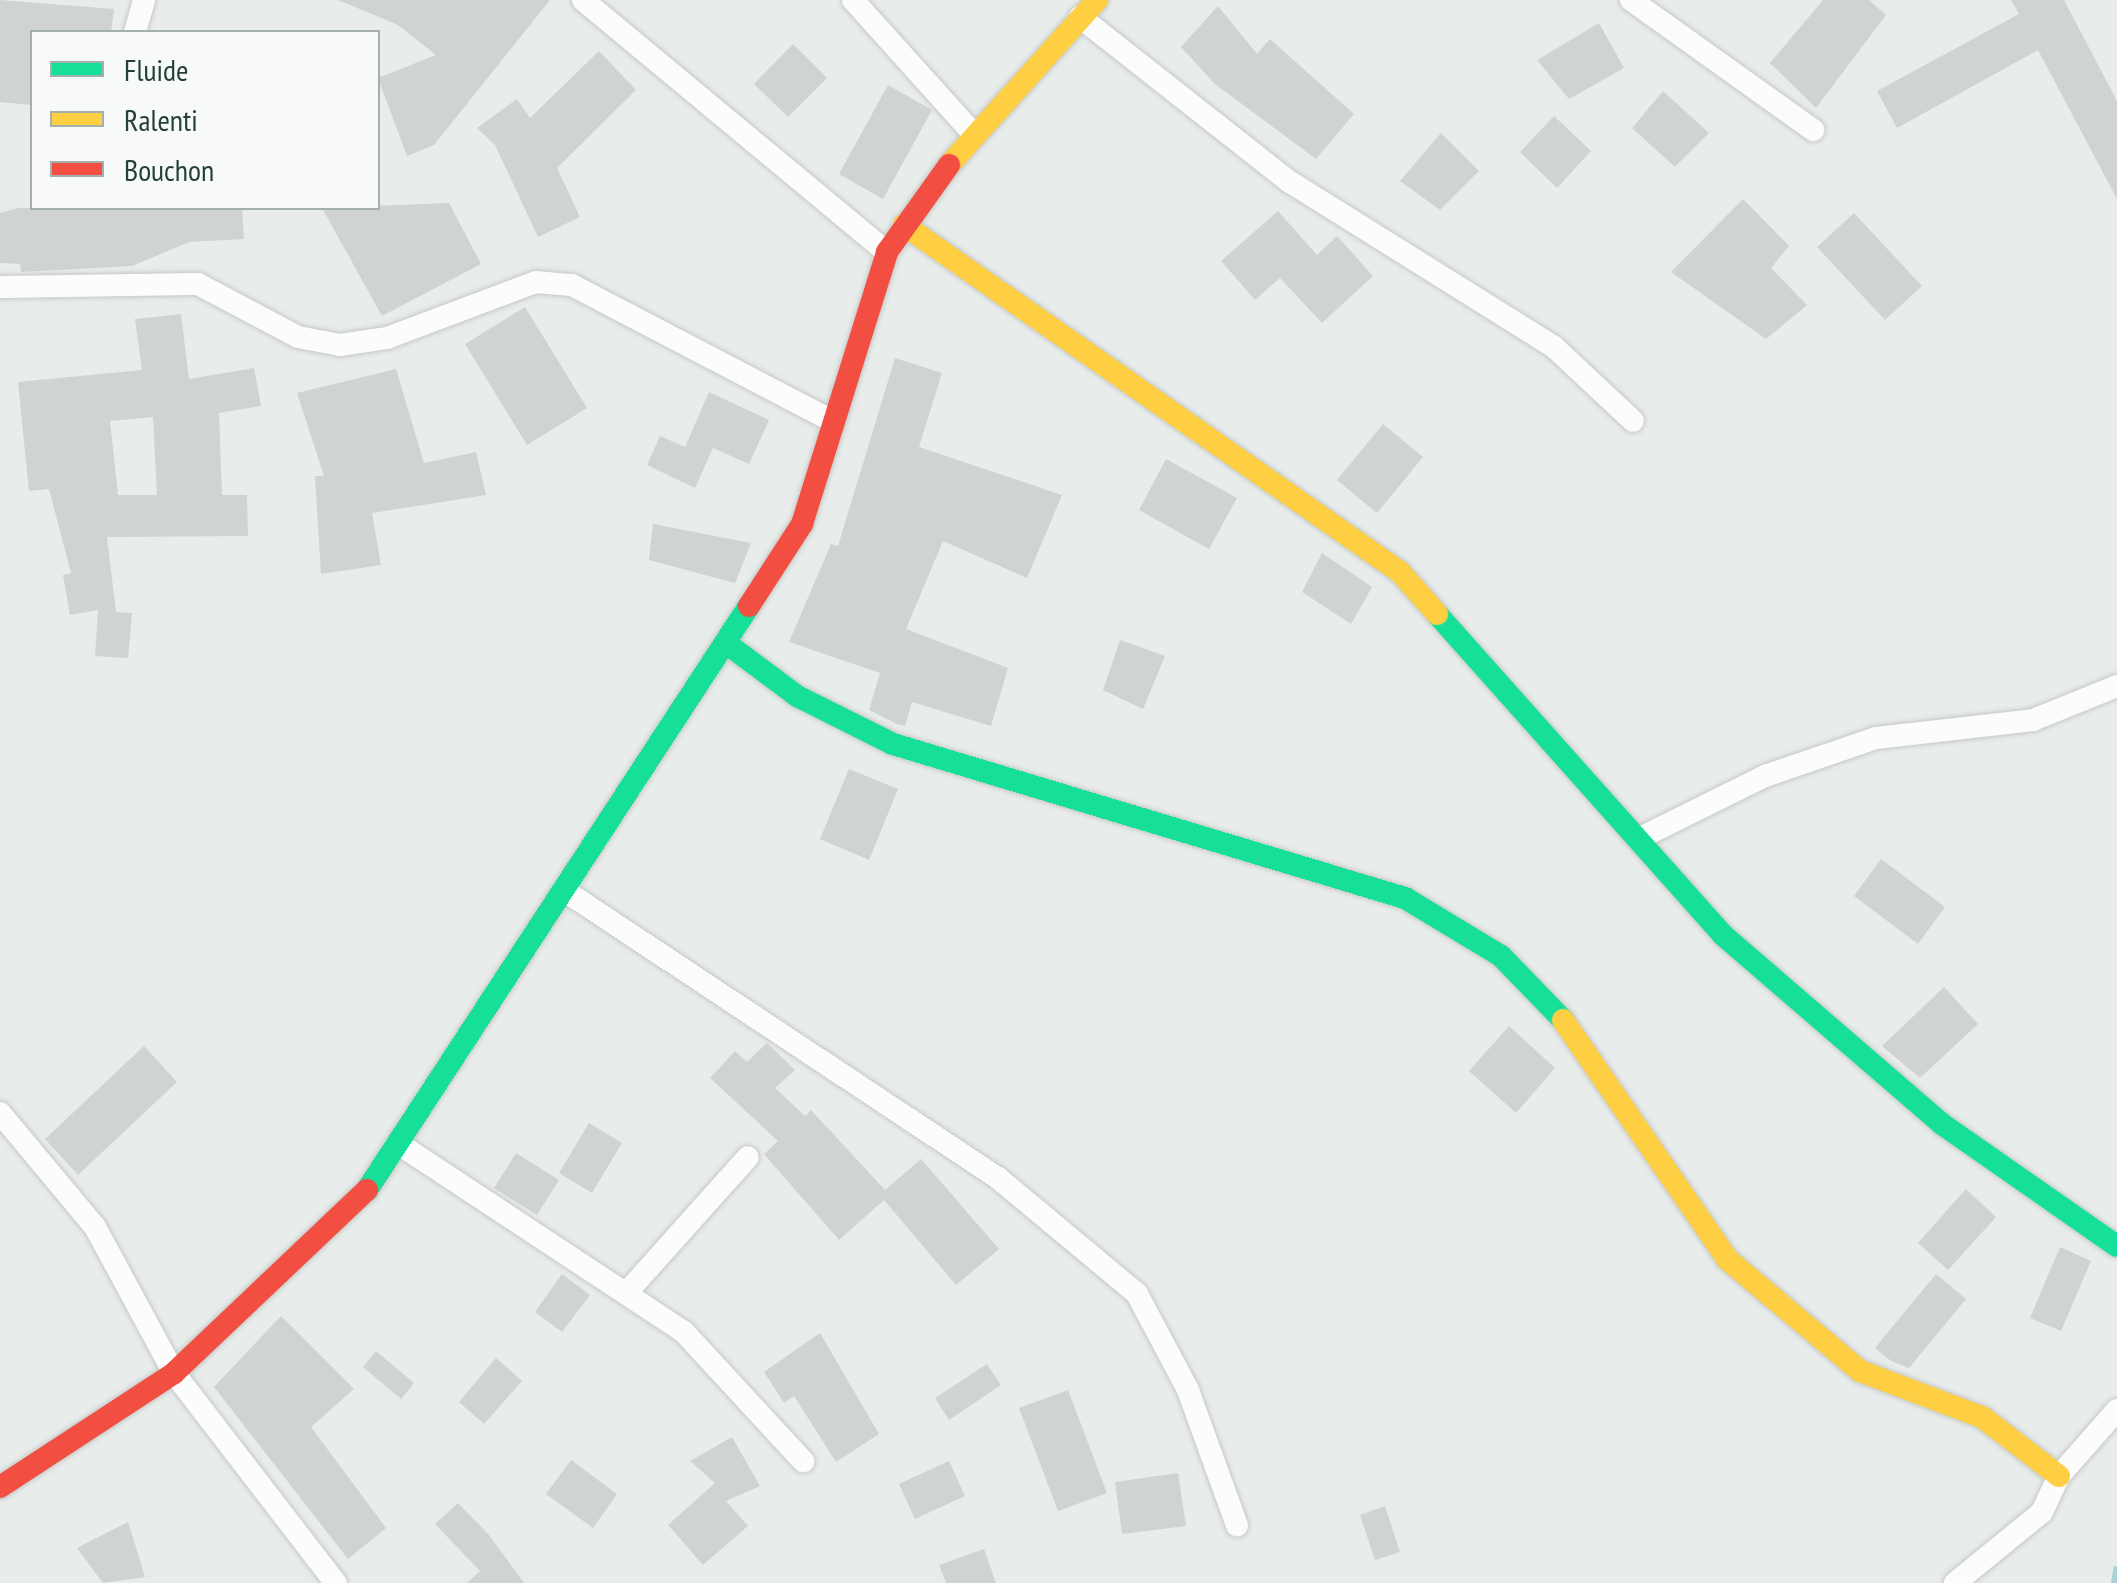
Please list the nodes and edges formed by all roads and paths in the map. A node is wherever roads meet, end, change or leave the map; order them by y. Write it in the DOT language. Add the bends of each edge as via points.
graph roads {
  1 [pos="144,0"];
  2 [pos="583,0"];
  3 [pos="853,0"];
  4 [pos="1097,0"];
  5 [pos="1631,0"];
  6 [pos="1080,17"];
  7 [pos="136,30"];
  8 [pos="1813,130"];
  9 [pos="972,132"];
  10 [pos="904,224"];
  11 [pos="888,252"];
  12 [pos="0,287"];
  13 [pos="1632,421"];
  14 [pos="832,422"];
  15 [pos="730,646"];
  16 [pos="2117,686"];
  17 [pos="1638,839"];
  18 [pos="568,893"];
  19 [pos="0,1113"];
  20 [pos="402,1146"];
  21 [pos="748,1157"];
  22 [pos="2117,1246"];
  23 [pos="629,1290"];
  24 [pos="174,1373"];
  25 [pos="2117,1410"];
  26 [pos="803,1461"];
  27 [pos="2059,1476"];
  28 [pos="0,1487"];
  29 [pos="1237,1525"];
  30 [pos="336,1583"];
  31 [pos="1955,1583"];
  1 -- 7 [label="street"];
  2 -- 11 [label="street"];
  3 -- 9 [label="street"];
  4 -- 6 [label="street"];
  5 -- 8 [label="street" via="1704,61"];
  6 -- 9 [label="street"];
  6 -- 13 [label="street" via="1290,182 1554,347"];
  9 -- 10 [label="street"];
  10 -- 11 [label="street"];
  10 -- 17 [label="street" via="1400,572"];
  11 -- 14 [label="street"];
  12 -- 14 [label="street" via="198,284 298,336 340,345 387,338 536,282 572,286"];
  14 -- 15 [label="street" via="802,524"];
  15 -- 18 [label="street"];
  15 -- 27 [label="street" via="797,696 893,744 1306,861 1404,898 1501,956 1551,1003 1727,1259 1860,1371 1982,1417"];
  16 -- 17 [label="street" via="2033,720 1876,738 1765,776"];
  17 -- 22 [label="street" via="1723,935 1942,1124"];
  18 -- 20 [label="street"];
  18 -- 29 [label="street" via="998,1178 1137,1294 1188,1390"];
  19 -- 24 [label="street" via="95,1227"];
  20 -- 23 [label="street"];
  20 -- 24 [label="street" via="340,1222"];
  21 -- 23 [label="street"];
  23 -- 26 [label="street" via="724,1370"];
  24 -- 28 [label="street"];
  24 -- 30 [label="street"];
  25 -- 27 [label="street"];
  27 -- 31 [label="street" via="2042,1512"];
}
